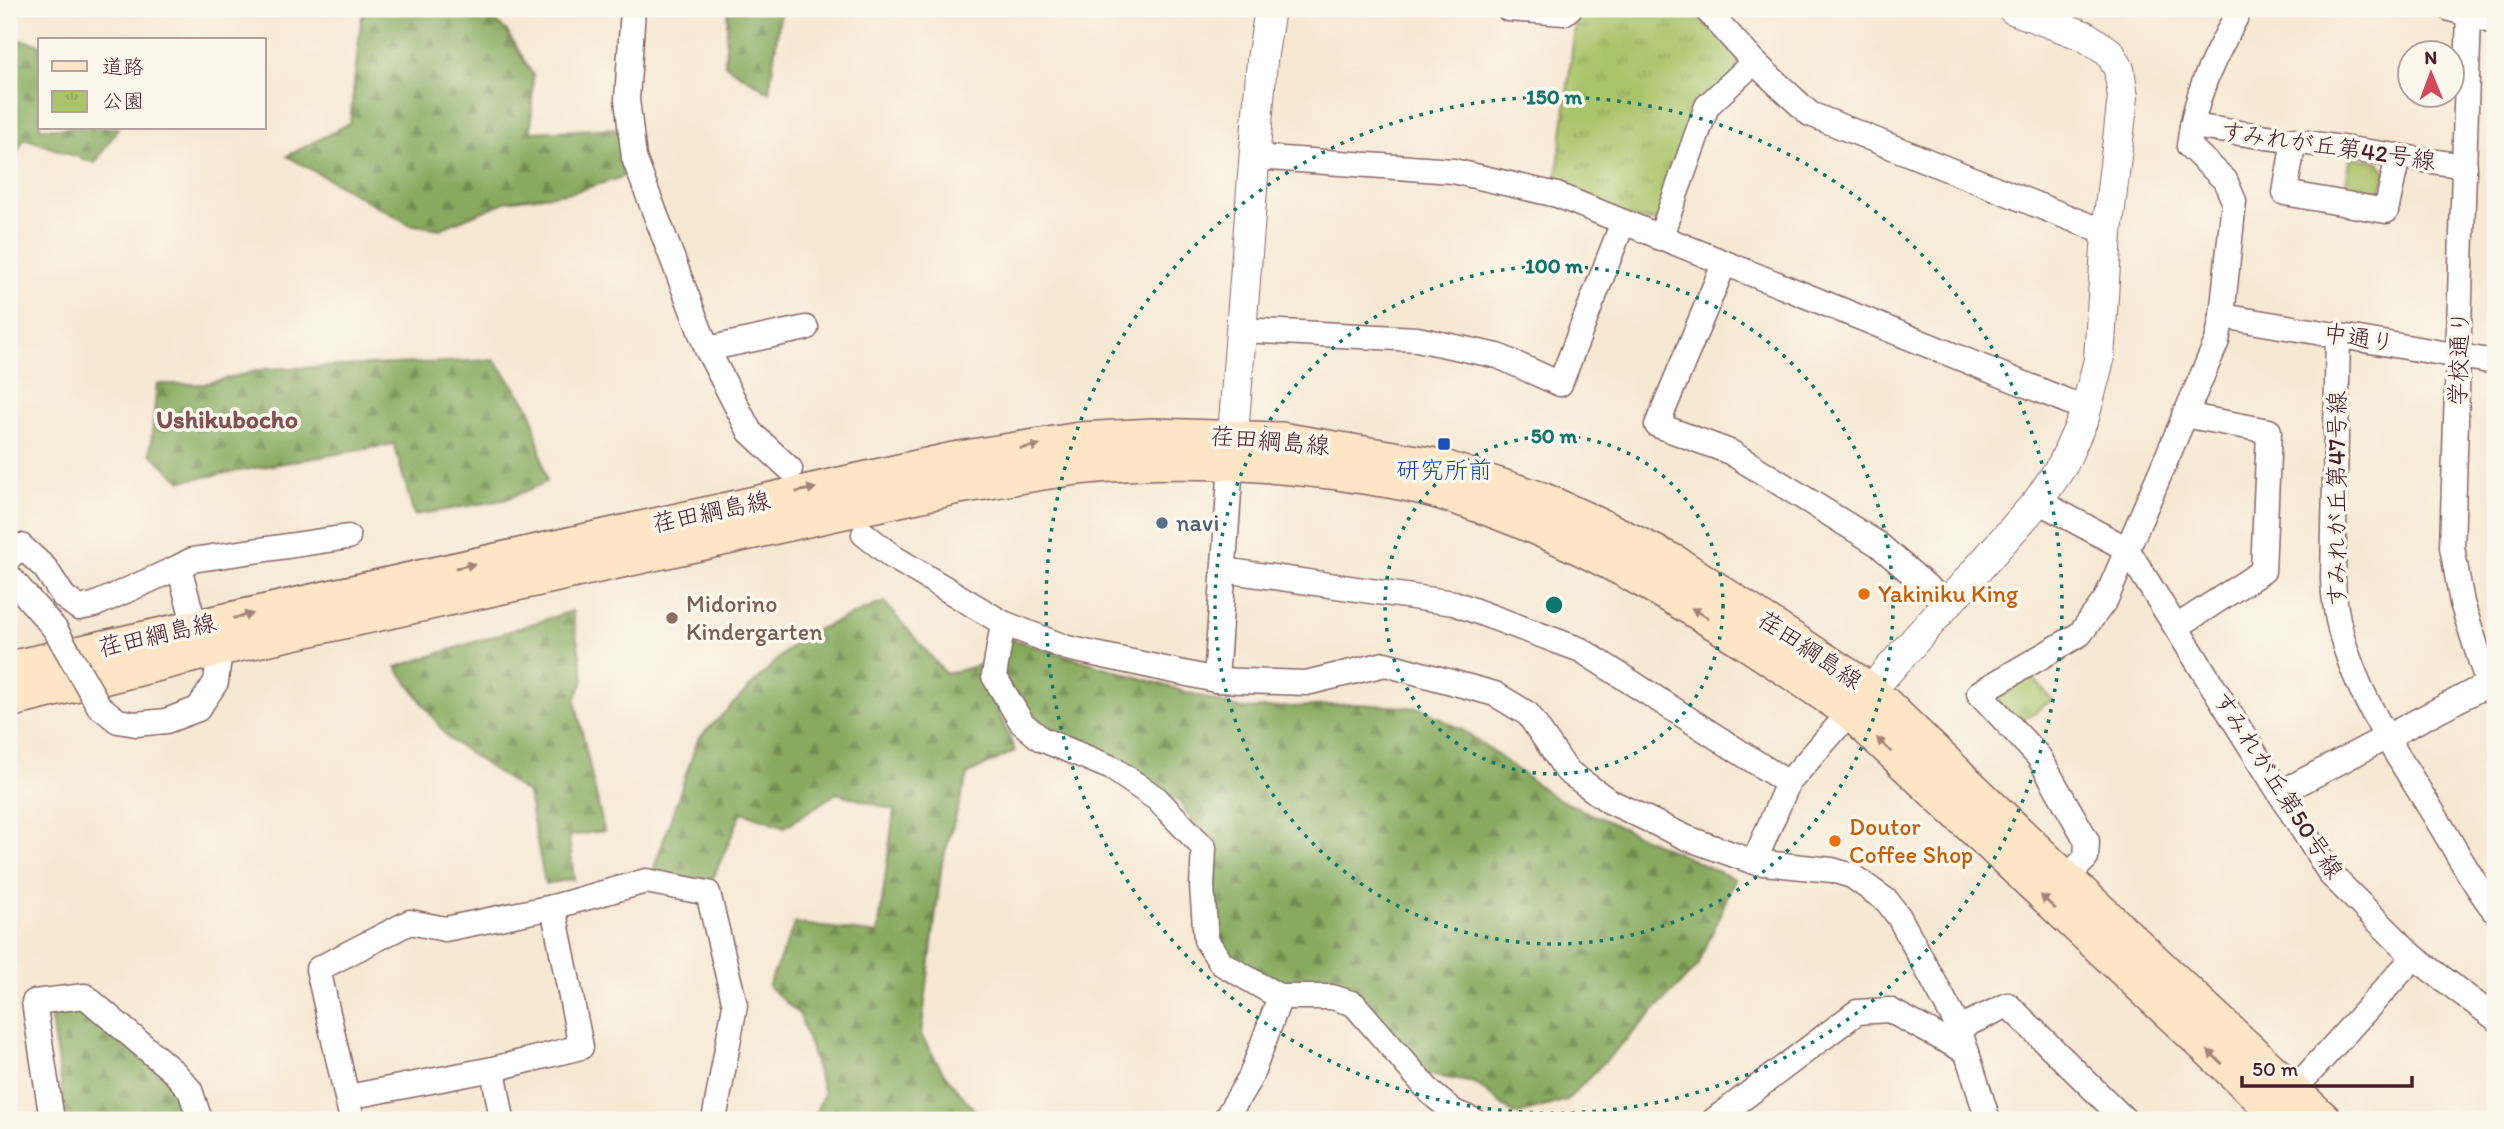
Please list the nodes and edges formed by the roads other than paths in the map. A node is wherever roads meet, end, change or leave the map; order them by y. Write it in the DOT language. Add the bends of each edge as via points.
graph roads {
  1 [pos="634,9"];
  2 [pos="1270,9"];
  3 [pos="1508,9"];
  4 [pos="1569,9"];
  5 [pos="1706,9"];
  6 [pos="2013,9"];
  7 [pos="2240,9"];
  8 [pos="2459,11"];
  9 [pos="2495,22"];
  10 [pos="1754,62"];
  11 [pos="2192,126"];
  12 [pos="2294,140"];
  13 [pos="2398,156"];
  14 [pos="1256,157"];
  15 [pos="2465,166"];
  16 [pos="1623,222"];
  17 [pos="2107,233"];
  18 [pos="1660,238"];
  19 [pos="1724,264"];
  20 [pos="2222,316"];
  21 [pos="806,328"];
  22 [pos="1241,330"];
  23 [pos="2338,335"];
  24 [pos="707,349"];
  25 [pos="2459,355"];
  26 [pos="2495,362"];
  27 [pos="2086,409"];
  28 [pos="2184,415"];
  29 [pos="1232,449"];
  30 [pos="790,469"];
  31 [pos="2038,501"];
  32 [pos="864,534"];
  33 [pos="348,537"];
  34 [pos="2127,549"];
  35 [pos="9,558"];
  36 [pos="179,567"];
  37 [pos="1224,570"];
  38 [pos="9,576"];
  39 [pos="1948,605"];
  40 [pos="1003,623"];
  41 [pos="2178,626"];
  42 [pos="195,627"];
  43 [pos="220,649"];
  44 [pos="9,668"];
  45 [pos="1216,680"];
  46 [pos="2491,689"];
  47 [pos="9,701"];
  48 [pos="1860,701"];
  49 [pos="2387,737"];
  50 [pos="1788,783"];
  51 [pos="2280,793"];
  52 [pos="1754,862"];
  53 [pos="2066,878"];
  54 [pos="553,907"];
  55 [pos="2495,911"];
  56 [pos="2414,957"];
  57 [pos="1280,997"];
  58 [pos="2495,1018"];
  59 [pos="1959,1028"];
  60 [pos="1967,1052"];
  61 [pos="493,1069"];
  62 [pos="2288,1105"];
  63 [pos="350,1109"];
  64 [pos="52,1120"];
  65 [pos="200,1120"];
  66 [pos="502,1120"];
  67 [pos="714,1120"];
  68 [pos="1225,1120"];
  69 [pos="1473,1120"];
  70 [pos="1714,1120"];
  71 [pos="1988,1120"];
  72 [pos="2125,1120"];
  73 [pos="2325,1120"];
  1 -- 24 [label="street" via="627,99 634,158"];
  2 -- 14 [label="street"];
  3 -- 4 [label="street" via="1564,13"];
  5 -- 10 [label="street"];
  6 -- 17 [label="street" via="2085,36 2110,53 2119,69 2123,97"];
  7 -- 11 [label="street" via="2205,78"];
  8 -- 9 [label="street"];
  8 -- 15 [label="street, 学校通り"];
  10 -- 17 [label="street" via="1810,114"];
  10 -- 18 [label="street" via="1707,106"];
  11 -- 12 [label="street, すみれが丘第42号線"];
  11 -- 20 [label="street" via="2189,146 2225,180 2234,201"];
  12 -- 13 [label="street, すみれが丘第42号線"];
  12 -- 13 [label="street" via="2285,193 2386,211"];
  13 -- 15 [label="street, すみれが丘第42号線"];
  14 -- 16 [label="street" via="1453,171 1557,195"];
  14 -- 22 [label="street"];
  15 -- 25 [label="street, 学校通り"];
  16 -- 18 [label="street"];
  16 -- 22 [label="street" via="1560,384 1498,356 1417,339"];
  17 -- 27 [label="street" via="2099,360"];
  18 -- 19 [label="street"];
  19 -- 27 [label="street"];
  19 -- 39 [label="street" via="1657,425 1730,452 1878,544"];
  20 -- 23 [label="street, 中通り"];
  20 -- 28 [label="street" via="2217,341"];
  21 -- 24 [label="street"];
  22 -- 29 [label="street"];
  23 -- 25 [label="street, 中通り"];
  23 -- 49 [label="street, すみれが丘第47号線" via="2334,608 2349,664"];
  24 -- 30 [label="street" via="750,432"];
  25 -- 26 [label="street, 中通り"];
  25 -- 46 [label="street, 学校通り" via="2452,547 2462,603"];
  27 -- 31 [label="street" via="2063,464"];
  28 -- 34 [label="street"];
  28 -- 41 [label="street" via="2269,431 2263,572"];
  29 -- 37 [label="street"];
  42 -- 29 [label="main road, 荏田綱島線, one-way" via="953,459 1080,439"];
  29 -- 43 [label="main road, 荏田綱島線" via="959,488"];
  29 -- 48 [label="main road, 荏田綱島線" via="1360,450 1441,466 1542,499 1675,562"];
  31 -- 34 [label="street"];
  31 -- 39 [label="street"];
  32 -- 40 [label="street"];
  33 -- 36 [label="street" via="191,560"];
  34 -- 41 [label="street, すみれが丘第50号線"];
  34 -- 53 [label="street" via="2106,599 2080,634 1979,693 2039,757 2087,841 2086,859"];
  35 -- 36 [label="street" via="21,546 79,608"];
  36 -- 42 [label="street"];
  37 -- 45 [label="street"];
  37 -- 50 [label="street" via="1454,603 1581,650"];
  38 -- 43 [label="street, bridge" via="55,629 99,706 118,721 166,721 198,709 216,682"];
  39 -- 48 [label="street"];
  40 -- 45 [label="street" via="1067,648"];
  40 -- 57 [label="street" via="995,676 1022,723 1041,740 1112,768 1157,799 1204,848 1206,940 1221,963"];
  41 -- 51 [label="street, すみれが丘第50号線"];
  42 -- 44 [label="main road, 荏田綱島線"];
  43 -- 47 [label="main road, 荏田綱島線"];
  45 -- 52 [label="street" via="1306,683 1385,664 1495,694 1528,714 1567,771 1609,801 1687,838"];
  46 -- 49 [label="street"];
  48 -- 50 [label="street"];
  48 -- 53 [label="main road, 荏田綱島線"];
  62 -- 48 [label="main road, 荏田綱島線, one-way"];
  49 -- 51 [label="street"];
  49 -- 55 [label="street, すみれが丘第47号線"];
  50 -- 52 [label="street"];
  51 -- 56 [label="street, すみれが丘第50号線" via="2331,875"];
  52 -- 59 [label="street" via="1832,870 1871,887 1899,917"];
  53 -- 62 [label="main road, 荏田綱島線"];
  54 -- 61 [label="street" via="581,1047"];
  54 -- 63 [label="street" via="445,929 410,922 318,970"];
  54 -- 67 [label="street" via="646,881 708,893 735,1005"];
  56 -- 58 [label="street, すみれが丘第50号線"];
  56 -- 62 [label="street"];
  57 -- 68 [label="street" via="1251,1076"];
  57 -- 69 [label="street" via="1332,997 1354,1004 1432,1094"];
  59 -- 60 [label="street"];
  59 -- 72 [label="street" via="2008,1005"];
  60 -- 70 [label="street" via="1889,1010 1857,1012"];
  60 -- 71 [label="street"];
  61 -- 63 [label="street"];
  61 -- 66 [label="street"];
  62 -- 73 [label="main road, 荏田綱島線"];
  64 -- 65 [label="street" via="34,1002 85,996 175,1073 190,1090"];
}
